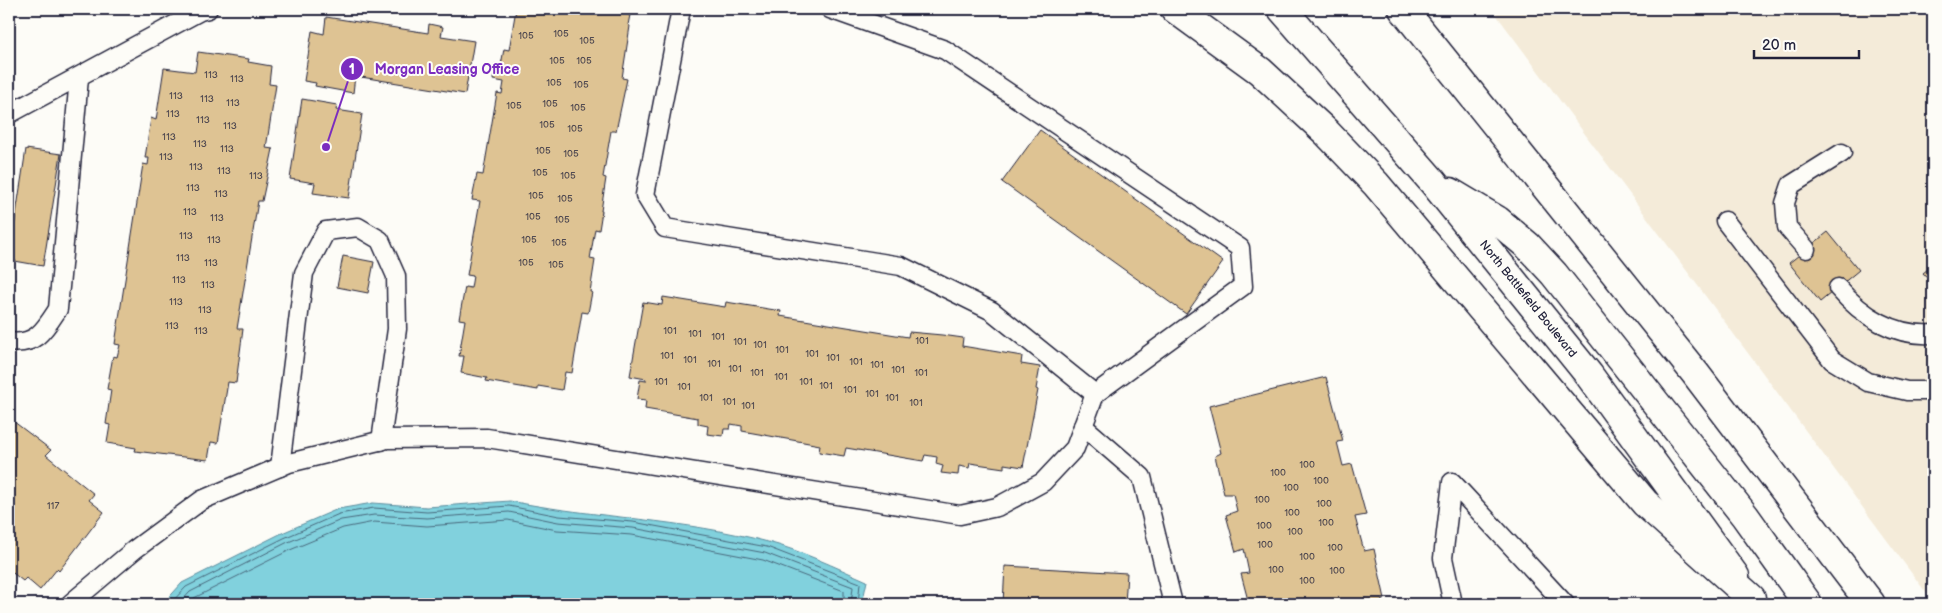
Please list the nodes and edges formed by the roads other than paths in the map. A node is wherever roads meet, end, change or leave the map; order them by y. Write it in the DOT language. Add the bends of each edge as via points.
graph roads {
  1 [pos="208,9"];
  2 [pos="681,9"];
  3 [pos="830,9"];
  4 [pos="1175,9"];
  5 [pos="1282,9"];
  6 [pos="1403,9"];
  7 [pos="79,78"];
  8 [pos="9,114"];
  9 [pos="1842,153"];
  10 [pos="1433,182"];
  11 [pos="1725,221"];
  12 [pos="1806,249"];
  13 [pos="1838,288"];
  14 [pos="1933,334"];
  15 [pos="9,342"];
  16 [pos="1933,390"];
  17 [pos="1095,394"];
  18 [pos="1083,426"];
  19 [pos="381,441"];
  20 [pos="280,467"];
  21 [pos="1754,601"];
  22 [pos="70,604"];
  23 [pos="1173,604"];
  24 [pos="1453,604"];
  25 [pos="1565,604"];
  26 [pos="1808,604"];
  27 [pos="1871,604"];
  1 -- 7 [label="lane"];
  2 -- 17 [label="lane" via="644,195 664,228 901,266 992,311"];
  3 -- 17 [label="lane" via="945,50 1240,248 1243,286"];
  4 -- 21 [label="main road" via="1260,71 1326,132 1376,184 1645,503"];
  5 -- 10 [label="main road, North Battlefield Boulevard"];
  6 -- 27 [label="main road" via="1689,366"];
  7 -- 8 [label="lane"];
  7 -- 15 [label="lane" via="58,308 42,332 22,344"];
  9 -- 12 [label="lane" via="1791,185 1785,203 1787,227"];
  10 -- 21 [label="main road, North Battlefield Boulevard" via="1589,375"];
  10 -- 26 [label="main road" via="1497,220 1554,274 1745,516"];
  11 -- 16 [label="lane" via="1832,360 1868,382 1907,391"];
  13 -- 14 [label="lane" via="1849,302 1885,327"];
  17 -- 18 [label="lane"];
  18 -- 19 [label="lane" via="1075,448 1043,482 997,507 960,515 487,438"];
  18 -- 23 [label="lane" via="1142,477"];
  19 -- 20 [label="lane"];
  19 -- 20 [label="lane" via="397,330 396,276 380,240 358,227 326,231 304,273"];
  20 -- 22 [label="lane" via="202,500 134,550"];
  24 -- 25 [label="lane" via="1443,558 1452,482"];
}
